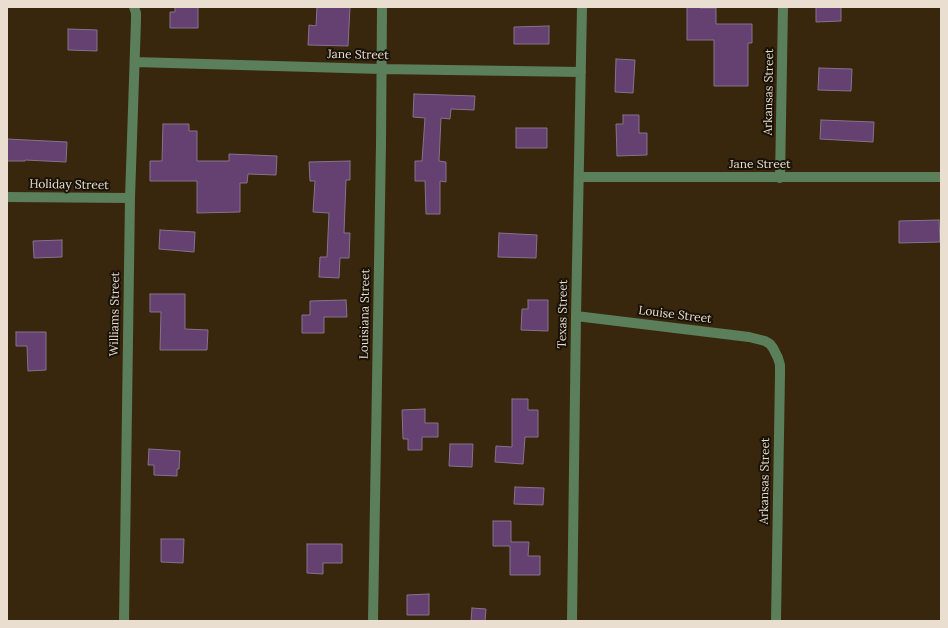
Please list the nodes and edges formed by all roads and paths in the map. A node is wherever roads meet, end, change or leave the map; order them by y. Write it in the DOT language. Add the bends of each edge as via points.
graph roads {
  1 [pos="134,7"];
  2 [pos="382,7"];
  3 [pos="582,7"];
  4 [pos="783,7"];
  5 [pos="135,62"];
  6 [pos="381,69"];
  7 [pos="581,72"];
  8 [pos="579,177"];
  9 [pos="941,177"];
  10 [pos="780,178"];
  11 [pos="7,197"];
  12 [pos="130,198"];
  13 [pos="576,316"];
  14 [pos="770,344"];
  15 [pos="124,621"];
  16 [pos="373,621"];
  17 [pos="572,621"];
  18 [pos="776,621"];
  1 -- 5 [label="street, Williams Street"];
  2 -- 6 [label="street, Louisiana Street"];
  3 -- 7 [label="street, Texas Street"];
  4 -- 10 [label="street, Arkansas Street"];
  5 -- 6 [label="street, Jane Street"];
  5 -- 12 [label="street, Williams Street"];
  6 -- 7 [label="street, Jane Street"];
  6 -- 16 [label="street, Louisiana Street"];
  7 -- 8 [label="street, Texas Street"];
  8 -- 10 [label="street, Jane Street"];
  8 -- 13 [label="street, Texas Street"];
  9 -- 10 [label="street, Jane Street"];
  11 -- 12 [label="street, Holiday Street"];
  12 -- 15 [label="street, Williams Street"];
  13 -- 14 [label="street, Louise Street" via="749,337"];
  13 -- 17 [label="street, Texas Street"];
  14 -- 18 [label="street, Arkansas Street" via="780,365"];
}
